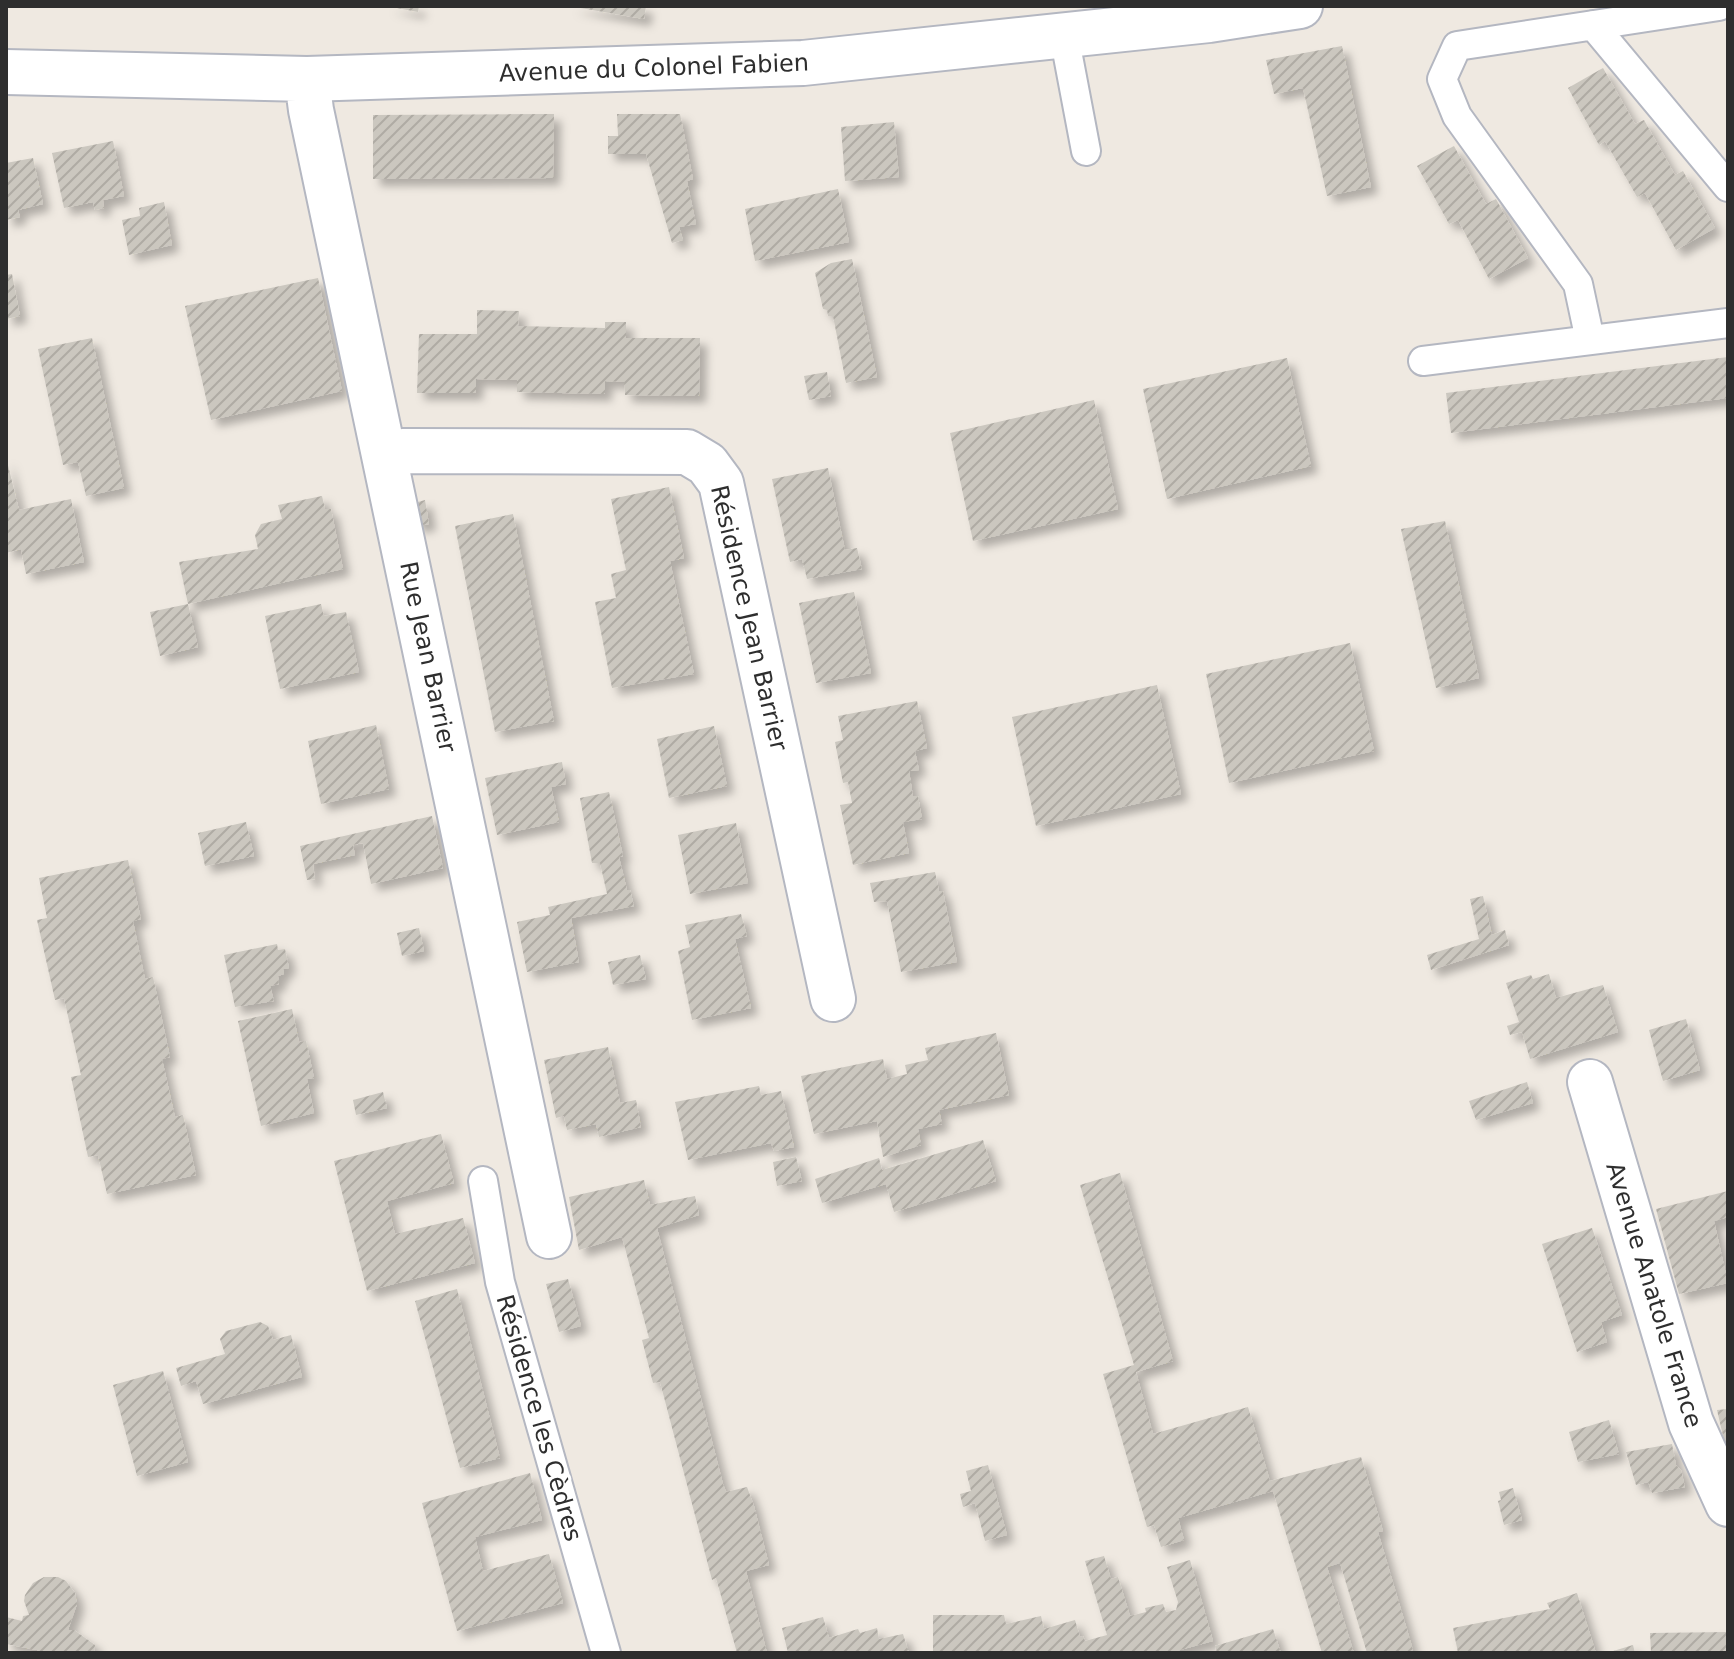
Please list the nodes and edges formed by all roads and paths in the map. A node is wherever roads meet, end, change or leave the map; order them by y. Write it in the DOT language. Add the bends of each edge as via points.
graph roads {
  1 [pos="1300,6"];
  2 [pos="1719,6"];
  3 [pos="1593,25"];
  4 [pos="1064,35"];
  5 [pos="6,72"];
  6 [pos="307,79"];
  7 [pos="1086,151"];
  8 [pos="1728,187"];
  9 [pos="1728,323"];
  10 [pos="1590,340"];
  11 [pos="1423,361"];
  12 [pos="385,453"];
  13 [pos="833,999"];
  14 [pos="1590,1082"];
  15 [pos="483,1181"];
  16 [pos="549,1236"];
  17 [pos="1728,1504"];
  18 [pos="606,1653"];
  1 -- 4 [label="street, Avenue du Colonel Fabien"];
  2 -- 3 [label="lane"];
  3 -- 8 [label="lane"];
  3 -- 10 [label="lane" via="1457,46 1442,79 1457,116 1578,284"];
  4 -- 6 [label="street, Avenue du Colonel Fabien" via="803,63"];
  4 -- 7 [label="lane"];
  5 -- 6 [label="street, Avenue du Colonel Fabien"];
  6 -- 12 [label="street, Rue Jean Barrier"];
  9 -- 10 [label="lane"];
  10 -- 11 [label="lane"];
  12 -- 13 [label="street, Résidence Jean Barrier" via="687,452 707,464 721,483"];
  12 -- 16 [label="street, Rue Jean Barrier"];
  14 -- 17 [label="street, Avenue Anatole France" via="1691,1423"];
  15 -- 18 [label="lane, Résidence les Cèdres" via="500,1282"];
}
